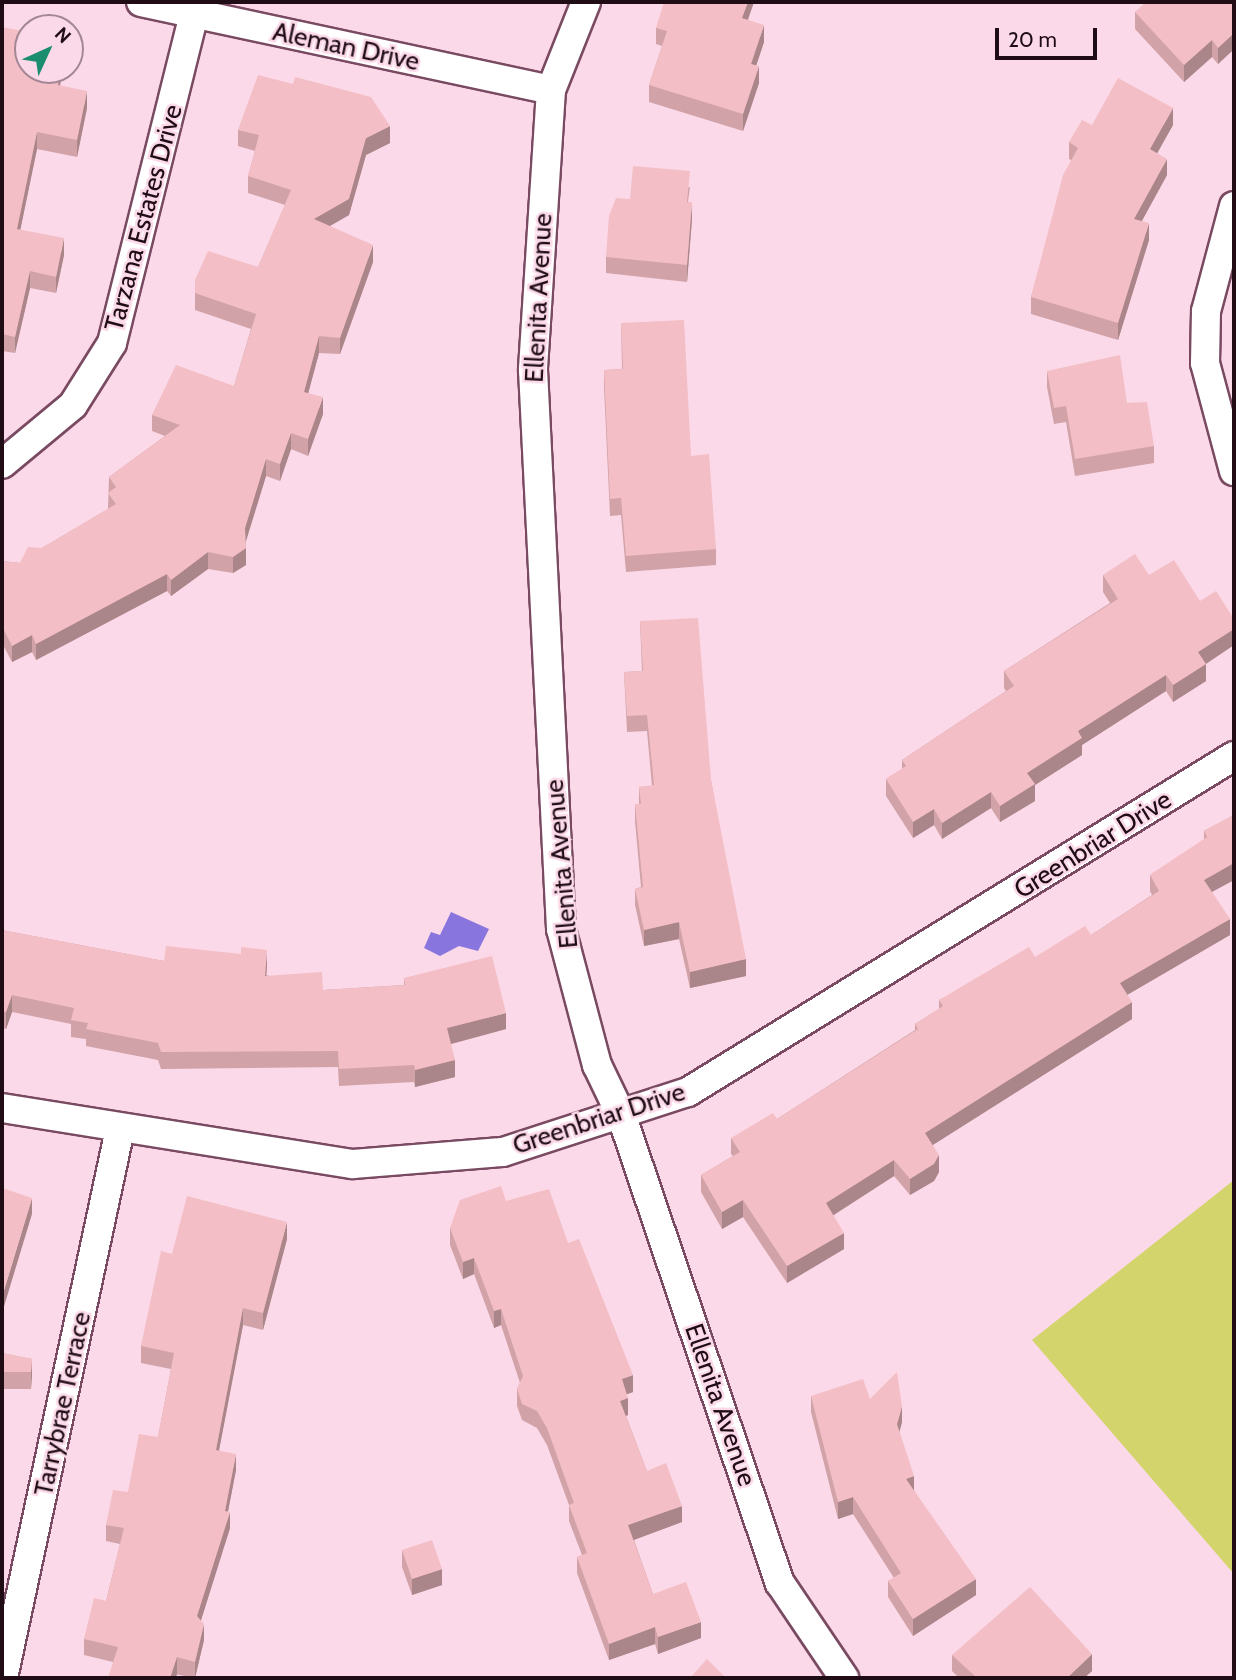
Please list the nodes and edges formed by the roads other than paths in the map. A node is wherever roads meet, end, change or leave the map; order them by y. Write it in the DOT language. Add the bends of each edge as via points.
graph roads {
  1 [pos="141,2"];
  2 [pos="586,2"];
  3 [pos="194,14"];
  4 [pos="551,90"];
  5 [pos="1234,206"];
  6 [pos="2,464"];
  7 [pos="1234,471"];
  8 [pos="1234,756"];
  9 [pos="2,1108"];
  10 [pos="622,1118"];
  11 [pos="120,1129"];
  12 [pos="3,1678"];
  13 [pos="844,1678"];
  1 -- 3 [label="street, Aleman Drive"];
  2 -- 4 [label="street, Ellenita Avenue"];
  3 -- 4 [label="street, Aleman Drive"];
  3 -- 6 [label="street, Tarzana Estates Drive" via="112,343 73,405"];
  4 -- 10 [label="street, Ellenita Avenue" via="533,370 561,929 597,1065"];
  5 -- 7 [label="street" via="1206,311 1205,363"];
  8 -- 10 [label="street, Greenbriar Drive" via="796,1031 688,1092"];
  9 -- 11 [label="street, Greenbriar Drive"];
  10 -- 11 [label="street, Greenbriar Drive" via="503,1152 353,1164"];
  10 -- 13 [label="street, Ellenita Avenue" via="780,1583"];
  11 -- 12 [label="street, Tarrybrae Terrace"];
}
